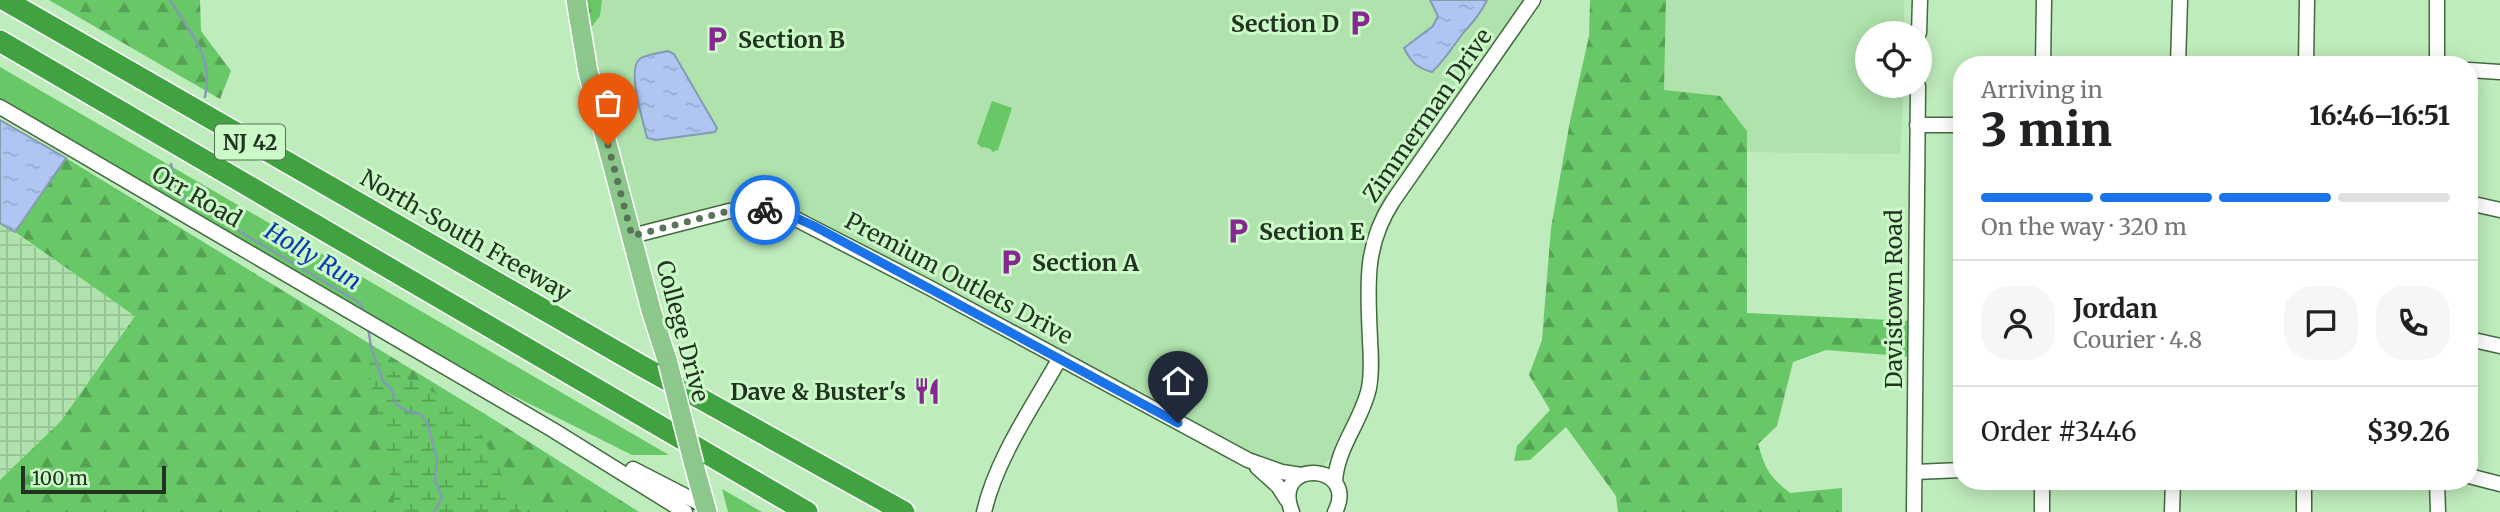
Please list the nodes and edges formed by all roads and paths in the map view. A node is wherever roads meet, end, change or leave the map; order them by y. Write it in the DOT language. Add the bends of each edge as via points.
graph roads {
  1 [pos="5,0"];
  2 [pos="576,0"];
  3 [pos="1533,0"];
  4 [pos="1920,0"];
  5 [pos="2044,0"];
  6 [pos="2180,0"];
  7 [pos="2307,0"];
  8 [pos="2437,0"];
  9 [pos="1919,21"];
  10 [pos="4,43"];
  11 [pos="2043,56"];
  12 [pos="2178,56"];
  13 [pos="2306,56"];
  14 [pos="2437,56"];
  15 [pos="2478,71"];
  16 [pos="2500,72"];
  17 [pos="1918,98"];
  18 [pos="0,107"];
  19 [pos="1917,125"];
  20 [pos="1953,125"];
  21 [pos="2478,205"];
  22 [pos="2500,210"];
  23 [pos="632,236"];
  24 [pos="2478,342"];
  25 [pos="2500,346"];
  26 [pos="1060,358"];
  27 [pos="1353,426"];
  28 [pos="553,430"];
  29 [pos="1248,460"];
  30 [pos="1953,470"];
  31 [pos="1915,471"];
  32 [pos="1308,474"];
  33 [pos="2478,478"];
  34 [pos="1335,483"];
  35 [pos="2500,484"];
  36 [pos="2042,490"];
  37 [pos="2172,490"];
  38 [pos="2304,490"];
  39 [pos="2437,490"];
  40 [pos="1290,506"];
  41 [pos="706,509"];
  42 [pos="685,512"];
  43 [pos="807,512"];
  44 [pos="904,512"];
  45 [pos="984,512"];
  46 [pos="1335,512"];
  47 [pos="1914,512"];
  48 [pos="2042,512"];
  49 [pos="2172,512"];
  50 [pos="2304,512"];
  51 [pos="2438,512"];
  1 -- 44 [label="highway, North-South Freeway / NJ 42"];
  2 -- 23 [label="main road, College Drive" via="588,72"];
  3 -- 27 [label="street, Zimmerman Drive" via="1393,201 1376,233 1367,286 1371,376"];
  4 -- 9 [label="street"];
  5 -- 11 [label="street"];
  6 -- 12 [label="street"];
  7 -- 13 [label="street"];
  8 -- 14 [label="street"];
  10 -- 43 [label="highway, NJ 42"];
  15 -- 16 [label="street"];
  17 -- 19 [label="street, Davistown Road"];
  18 -- 28 [label="street, Orr Road"];
  19 -- 20 [label="street"];
  19 -- 31 [label="street, Davistown Road"];
  21 -- 22 [label="street"];
  23 -- 26 [label="street, Premium Outlets Drive" via="729,211 790,215"];
  23 -- 41 [label="main road, College Drive, bridge"];
  24 -- 25 [label="street"];
  26 -- 29 [label="street, Premium Outlets Drive"];
  26 -- 45 [label="street" via="1003,461"];
  27 -- 32 [label="street, Zimmerman Drive" via="1332,457"];
  27 -- 34 [label="street, Zimmerman Drive"];
  28 -- 41 [label="street, Orr Road"];
  28 -- 42 [label="street, Orr Road"];
  29 -- 32 [label="street, Premium Outlets Drive" via="1282,472"];
  29 -- 40 [label="street, Premium Outlets Drive" via="1278,486"];
  30 -- 31 [label="street"];
  31 -- 47 [label="street, Davistown Road"];
  32 -- 34 [label="street, Premium Outlets Drive" via="1324,474"];
  32 -- 40 [label="street, Zimmerman Drive" via="1291,484"];
  33 -- 35 [label="street"];
  34 -- 46 [label="street, Zimmerman Drive" via="1339,498"];
  36 -- 48 [label="street"];
  37 -- 49 [label="street"];
  38 -- 50 [label="street"];
  39 -- 51 [label="street"];
}
